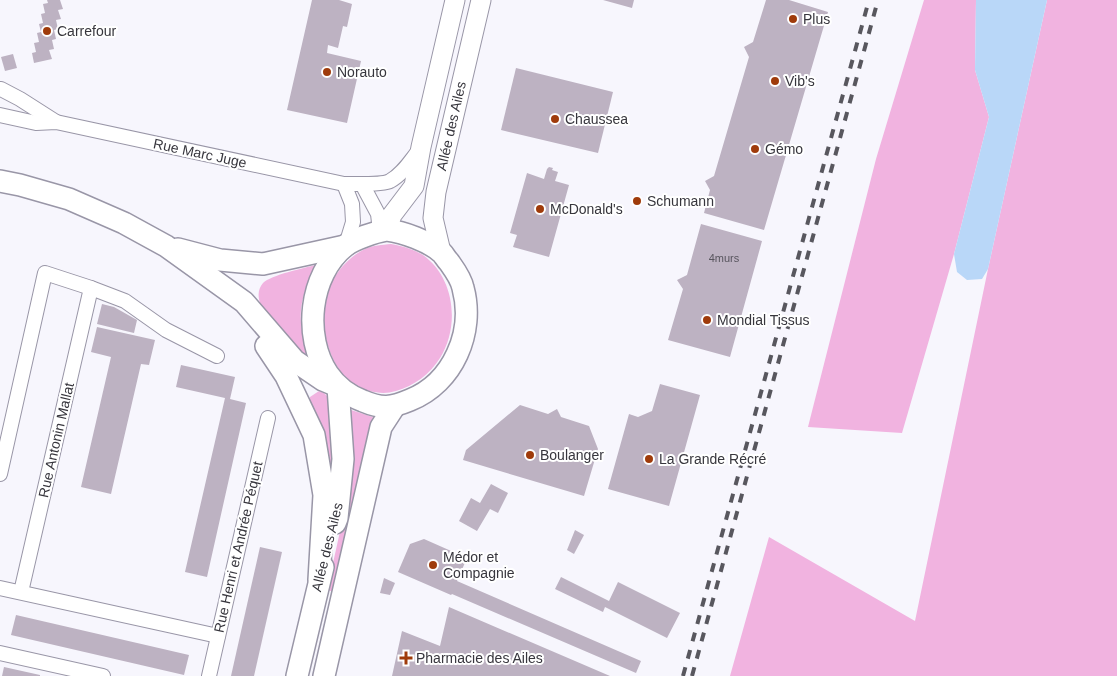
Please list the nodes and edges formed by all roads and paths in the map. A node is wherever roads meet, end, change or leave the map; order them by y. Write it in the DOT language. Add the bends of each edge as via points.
graph roads {
  1 [pos="455,0"];
  2 [pos="480,0"];
  3 [pos="0,90"];
  4 [pos="0,115"];
  5 [pos="56,122"];
  6 [pos="421,147"];
  7 [pos="0,181"];
  8 [pos="344,184"];
  9 [pos="362,184"];
  10 [pos="383,231"];
  11 [pos="166,246"];
  12 [pos="346,246"];
  13 [pos="441,252"];
  14 [pos="91,288"];
  15 [pos="216,356"];
  16 [pos="337,386"];
  17 [pos="394,406"];
  18 [pos="268,418"];
  19 [pos="0,474"];
  20 [pos="319,580"];
  21 [pos="0,588"];
  22 [pos="21,592"];
  23 [pos="218,636"];
  24 [pos="0,653"];
  25 [pos="103,676"];
  26 [pos="209,676"];
  27 [pos="297,676"];
  28 [pos="324,676"];
  1 -- 6 [label="main road, Allée des Ailes"];
  2 -- 13 [label="main road, Allée des Ailes" via="436,192 433,218"];
  3 -- 5 [label="street, Rue Marc Juge" via="20,98"];
  4 -- 5 [label="street, Rue Marc Juge" via="36,123"];
  5 -- 8 [label="street, Rue Marc Juge"];
  6 -- 9 [label="street, Rue Marc Juge" via="389,182"];
  6 -- 10 [label="main road, Allée des Ailes" via="414,186"];
  7 -- 11 [label="main road" via="69,200"];
  8 -- 9 [label="street, Rue Marc Juge"];
  8 -- 12 [label="street" via="352,204 353,222"];
  9 -- 10 [label="street"];
  10 -- 12 [label="main road"];
  10 -- 13 [label="main road" via="398,231"];
  11 -- 12 [label="main road" via="220,260 263,264"];
  11 -- 16 [label="main road" via="244,302 295,361"];
  11 -- 20 [label="main road" via="244,316 286,376 314,435 324,495"];
  12 -- 16 [label="main road" via="330,262 322,277 312,320 318,354"];
  13 -- 17 [label="main road" via="463,286 466,324 462,344 446,373 430,389"];
  14 -- 15 [label="street" via="125,301 166,330"];
  14 -- 19 [label="street" via="45,273"];
  14 -- 22 [label="street, Rue Antonin Mallat"];
  16 -- 17 [label="main road" via="374,406"];
  16 -- 20 [label="main road, Allée des Ailes" via="343,459 337,518"];
  17 -- 28 [label="main road, Allée des Ailes" via="381,427"];
  18 -- 23 [label="street, Rue Henri et Andrée Péquet"];
  20 -- 27 [label="main road, Allée des Ailes"];
  21 -- 22 [label="street"];
  22 -- 23 [label="street"];
  23 -- 26 [label="street, Rue Henri et Andrée Péquet"];
  24 -- 25 [label="street"];
}
